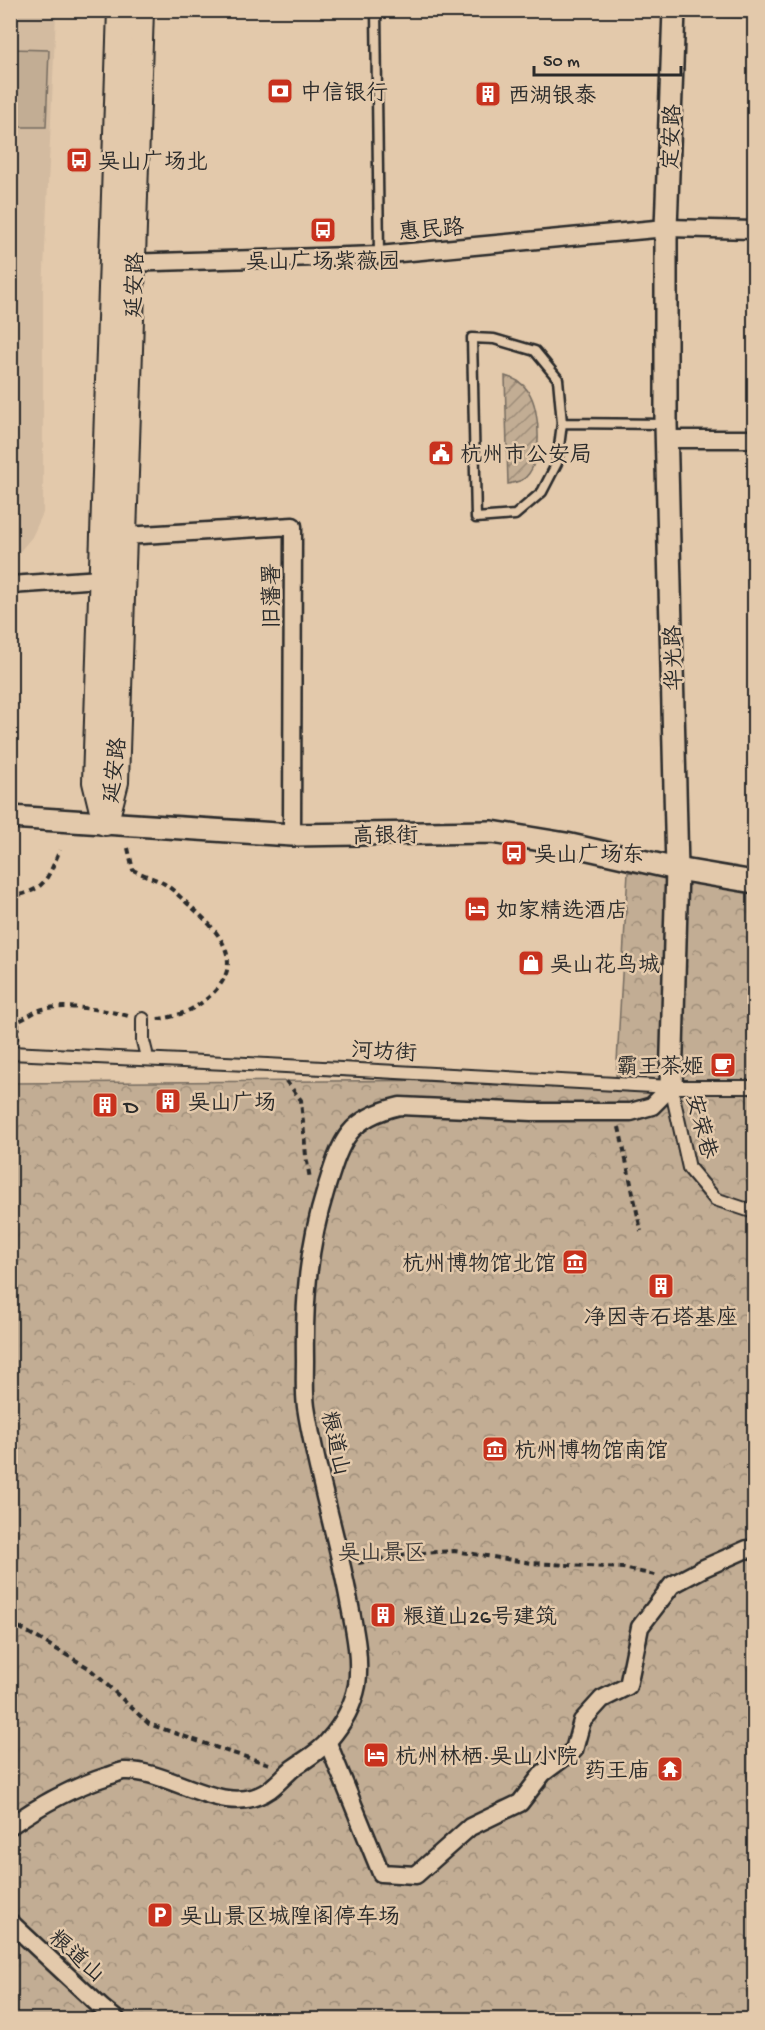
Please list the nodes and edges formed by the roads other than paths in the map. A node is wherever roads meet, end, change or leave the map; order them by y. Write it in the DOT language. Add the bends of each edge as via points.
graph roads {
  1 [pos="120,10"];
  2 [pos="141,10"];
  3 [pos="376,10"];
  4 [pos="674,11"];
  5 [pos="754,12"];
  6 [pos="666,228"];
  7 [pos="754,230"];
  8 [pos="379,255"];
  9 [pos="123,263"];
  10 [pos="562,423"];
  11 [pos="667,432"];
  12 [pos="754,439"];
  13 [pos="125,536"];
  14 [pos="101,579"];
  15 [pos="10,585"];
  16 [pos="10,817"];
  17 [pos="105,823"];
  18 [pos="292,835"];
  19 [pos="677,868"];
  20 [pos="754,882"];
  21 [pos="143,1019"];
  22 [pos="10,1053"];
  23 [pos="146,1053"];
  24 [pos="671,1087"];
  25 [pos="754,1087"];
  26 [pos="754,1212"];
  27 [pos="754,1550"];
  28 [pos="328,1743"];
  29 [pos="10,1826"];
  30 [pos="10,1922"];
  31 [pos="117,2019"];
  1 -- 9 [label="main road, 延安路"];
  2 -- 9 [label="main road, 延安路"];
  3 -- 8 [label="lane"];
  4 -- 5 [label="lane"];
  4 -- 6 [label="street, 定安路"];
  6 -- 7 [label="street, 惠民路"];
  6 -- 8 [label="street, 惠民路"];
  6 -- 11 [label="street, 华光路"];
  8 -- 9 [label="street, 惠民路"];
  9 -- 13 [label="main road, 延安路"];
  9 -- 14 [label="main road, 延安路"];
  10 -- 10 [label="lane" via="558,379 536,351 494,339 472,338 476,518 515,515 542,492 557,463"];
  10 -- 11 [label="lane"];
  11 -- 12 [label="street"];
  11 -- 19 [label="street, 华光路"];
  13 -- 17 [label="main road, 延安路" via="116,782"];
  13 -- 18 [label="street, 旧藩署" via="293,526"];
  14 -- 15 [label="street"];
  14 -- 17 [label="main road, 延安路" via="95,782"];
  16 -- 17 [label="street, 高银街"];
  17 -- 18 [label="street, 高银街"];
  18 -- 19 [label="street, 高银街" via="492,832"];
  19 -- 20 [label="street, 高银街"];
  19 -- 24 [label="street, 华光路"];
  21 -- 23 [label="street"];
  22 -- 24 [label="street, 河坊街"];
  24 -- 25 [label="street, 河坊街"];
  24 -- 26 [label="street, 安荣巷" via="689,1168 715,1199"];
  24 -- 28 [label="street, 粮道山" via="652,1106 631,1112 400,1107 362,1119 347,1135 318,1217 304,1305 306,1405 357,1654 357,1684 349,1712"];
  27 -- 28 [label="street" via="747,1549 672,1585 640,1627 628,1686 602,1699 582,1721 574,1750 543,1773 520,1803 470,1827 416,1875 381,1873"];
  28 -- 29 [label="street, 粮道山" via="267,1791 242,1801 219,1798 152,1775 123,1771 52,1800"];
  30 -- 31 [label="street, 粮道山"];
}
